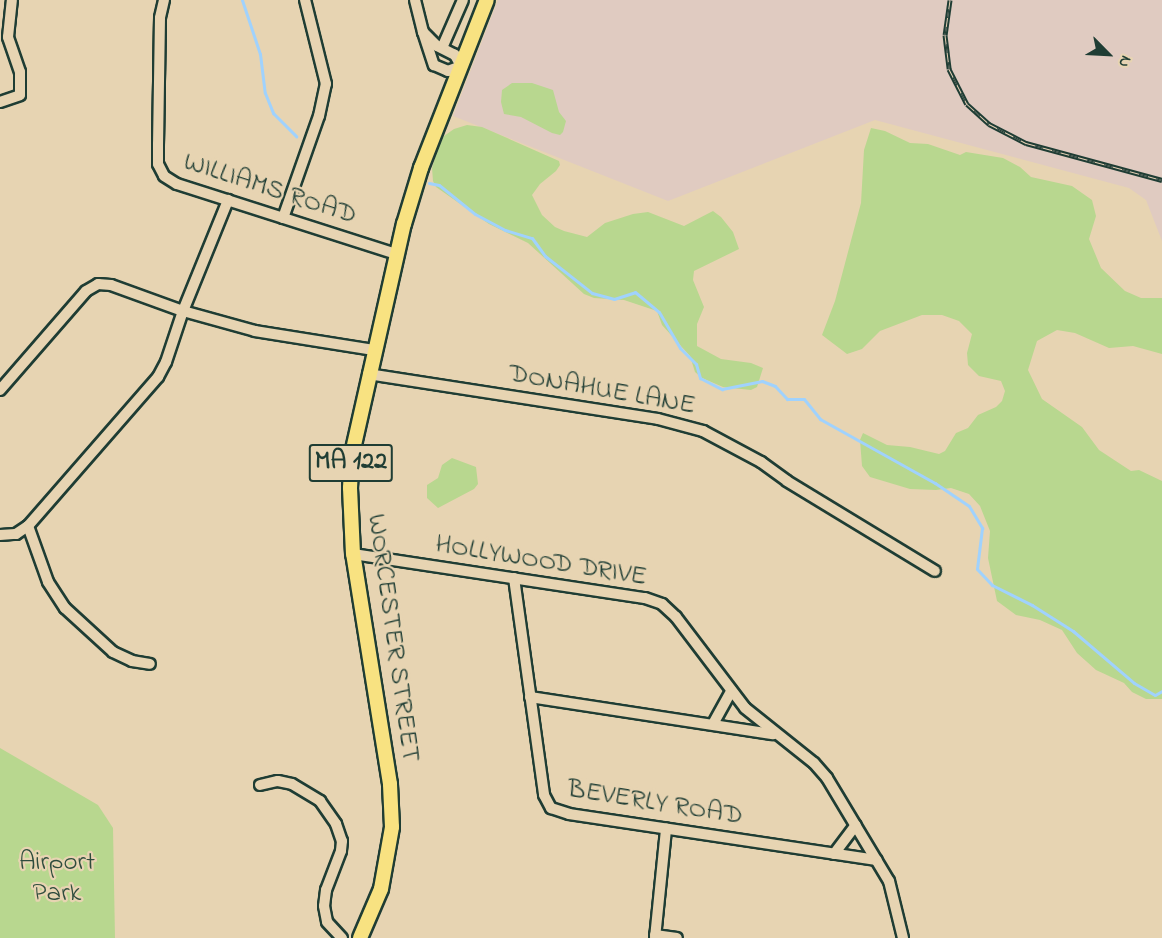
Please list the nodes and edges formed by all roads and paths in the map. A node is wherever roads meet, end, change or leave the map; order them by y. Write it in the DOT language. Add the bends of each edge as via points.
graph roads {
  1 [pos="12,0"];
  2 [pos="164,0"];
  3 [pos="305,0"];
  4 [pos="415,0"];
  5 [pos="463,0"];
  6 [pos="487,0"];
  7 [pos="423,32"];
  8 [pos="442,48"];
  9 [pos="461,66"];
  10 [pos="0,102"];
  11 [pos="228,200"];
  12 [pos="283,218"];
  13 [pos="396,254"];
  14 [pos="183,311"];
  15 [pos="373,350"];
  16 [pos="368,374"];
  17 [pos="0,390"];
  18 [pos="28,526"];
  19 [pos="0,535"];
  20 [pos="353,554"];
  21 [pos="935,571"];
  22 [pos="514,578"];
  23 [pos="150,664"];
  24 [pos="730,691"];
  25 [pos="530,697"];
  26 [pos="712,724"];
  27 [pos="776,735"];
  28 [pos="260,785"];
  29 [pos="856,825"];
  30 [pos="666,829"];
  31 [pos="834,854"];
  32 [pos="877,860"];
  33 [pos="655,936"];
  34 [pos="342,938"];
  35 [pos="360,938"];
  36 [pos="677,938"];
  37 [pos="903,938"];
  1 -- 10 [label="street" via="8,37 20,72 20,94"];
  2 -- 11 [label="street, WILLIAMS ROAD" via="160,18 159,169 177,184"];
  3 -- 12 [label="street" via="326,84 319,117"];
  4 -- 7 [label="street"];
  5 -- 8 [label="street"];
  6 -- 9 [label="main road, WORCESTER STREET / MA 122"];
  7 -- 8 [label="street"];
  7 -- 9 [label="street" via="434,65 448,71"];
  8 -- 9 [label="street" via="455,55"];
  9 -- 13 [label="main road, WORCESTER STREET / MA 122" via="421,168"];
  11 -- 12 [label="street, WILLIAMS ROAD"];
  11 -- 14 [label="street"];
  12 -- 13 [label="street, WILLIAMS ROAD"];
  13 -- 15 [label="main road, WORCESTER STREET / MA 122"];
  14 -- 15 [label="street" via="255,331"];
  14 -- 17 [label="street" via="98,284 86,291"];
  14 -- 18 [label="street" via="166,362 154,383"];
  15 -- 16 [label="main road, WORCESTER STREET / MA 122"];
  16 -- 20 [label="main road, WORCESTER STREET / MA 122" via="350,471"];
  16 -- 21 [label="street, DONAHUE LANE" via="658,418 708,433"];
  18 -- 19 [label="street" via="16,534"];
  18 -- 23 [label="street" via="48,582 65,608 113,652"];
  20 -- 22 [label="street, HOLLYWOOD DRIVE"];
  20 -- 35 [label="main road, WORCESTER STREET / MA 122" via="390,784 392,827 381,890"];
  22 -- 24 [label="street, HOLLYWOOD DRIVE" via="662,604 676,617"];
  22 -- 25 [label="street, BEVERLY ROAD"];
  24 -- 26 [label="street"];
  24 -- 27 [label="street, HOLLYWOOD DRIVE"];
  25 -- 26 [label="street"];
  25 -- 30 [label="street, BEVERLY ROAD" via="544,795 551,808"];
  26 -- 27 [label="street"];
  27 -- 29 [label="street, HOLLYWOOD DRIVE" via="821,770"];
  28 -- 34 [label="street" via="278,781 301,788 320,801 336,824 341,851 324,906 327,922"];
  29 -- 31 [label="street"];
  29 -- 32 [label="street, HOLLYWOOD DRIVE"];
  30 -- 31 [label="street, BEVERLY ROAD"];
  30 -- 33 [label="street"];
  31 -- 32 [label="street, BEVERLY ROAD"];
  32 -- 37 [label="street, HOLLYWOOD DRIVE" via="892,888"];
  33 -- 36 [label="street"];
}
